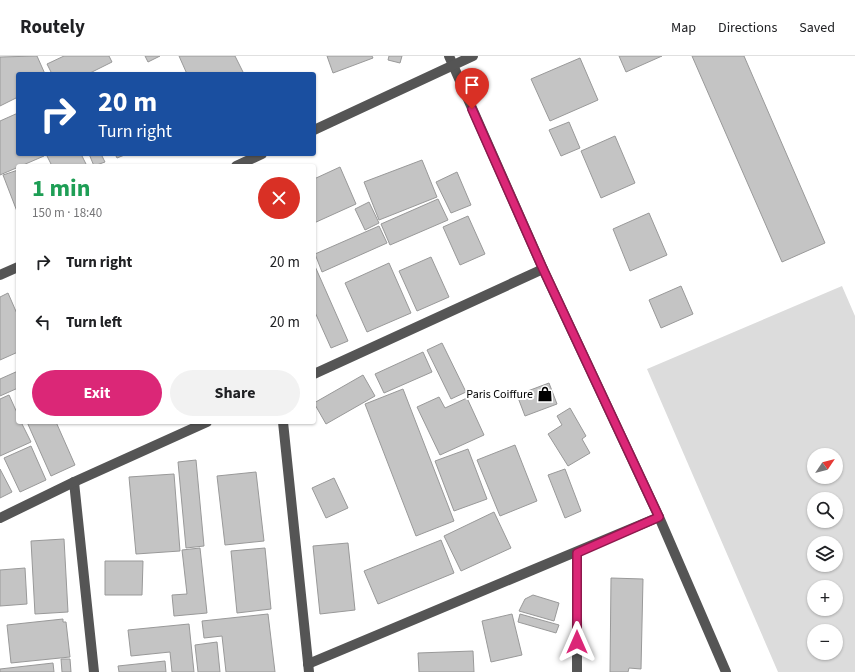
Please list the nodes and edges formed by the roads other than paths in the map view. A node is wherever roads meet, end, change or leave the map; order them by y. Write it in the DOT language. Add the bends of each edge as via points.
graph roads {
  1 [pos="473,56"];
  2 [pos="451,61"];
  3 [pos="316,129"];
  4 [pos="258,156"];
  5 [pos="240,164"];
  6 [pos="16,268"];
  7 [pos="543,269"];
  8 [pos="0,275"];
  9 [pos="316,373"];
  10 [pos="203,424"];
  11 [pos="283,424"];
  12 [pos="74,482"];
  13 [pos="659,517"];
  14 [pos="0,518"];
  15 [pos="577,553"];
  16 [pos="309,668"];
  17 [pos="94,672"];
  18 [pos="577,672"];
  19 [pos="726,672"];
  1 -- 2 [label="street"];
  2 -- 3 [label="street"];
  2 -- 7 [label="street"];
  4 -- 5 [label="street"];
  6 -- 8 [label="street"];
  7 -- 9 [label="street"];
  7 -- 13 [label="street"];
  10 -- 12 [label="street"];
  11 -- 16 [label="street"];
  12 -- 14 [label="street"];
  12 -- 17 [label="street"];
  13 -- 15 [label="street"];
  13 -- 19 [label="street"];
  15 -- 16 [label="street"];
  15 -- 18 [label="street"];
}
